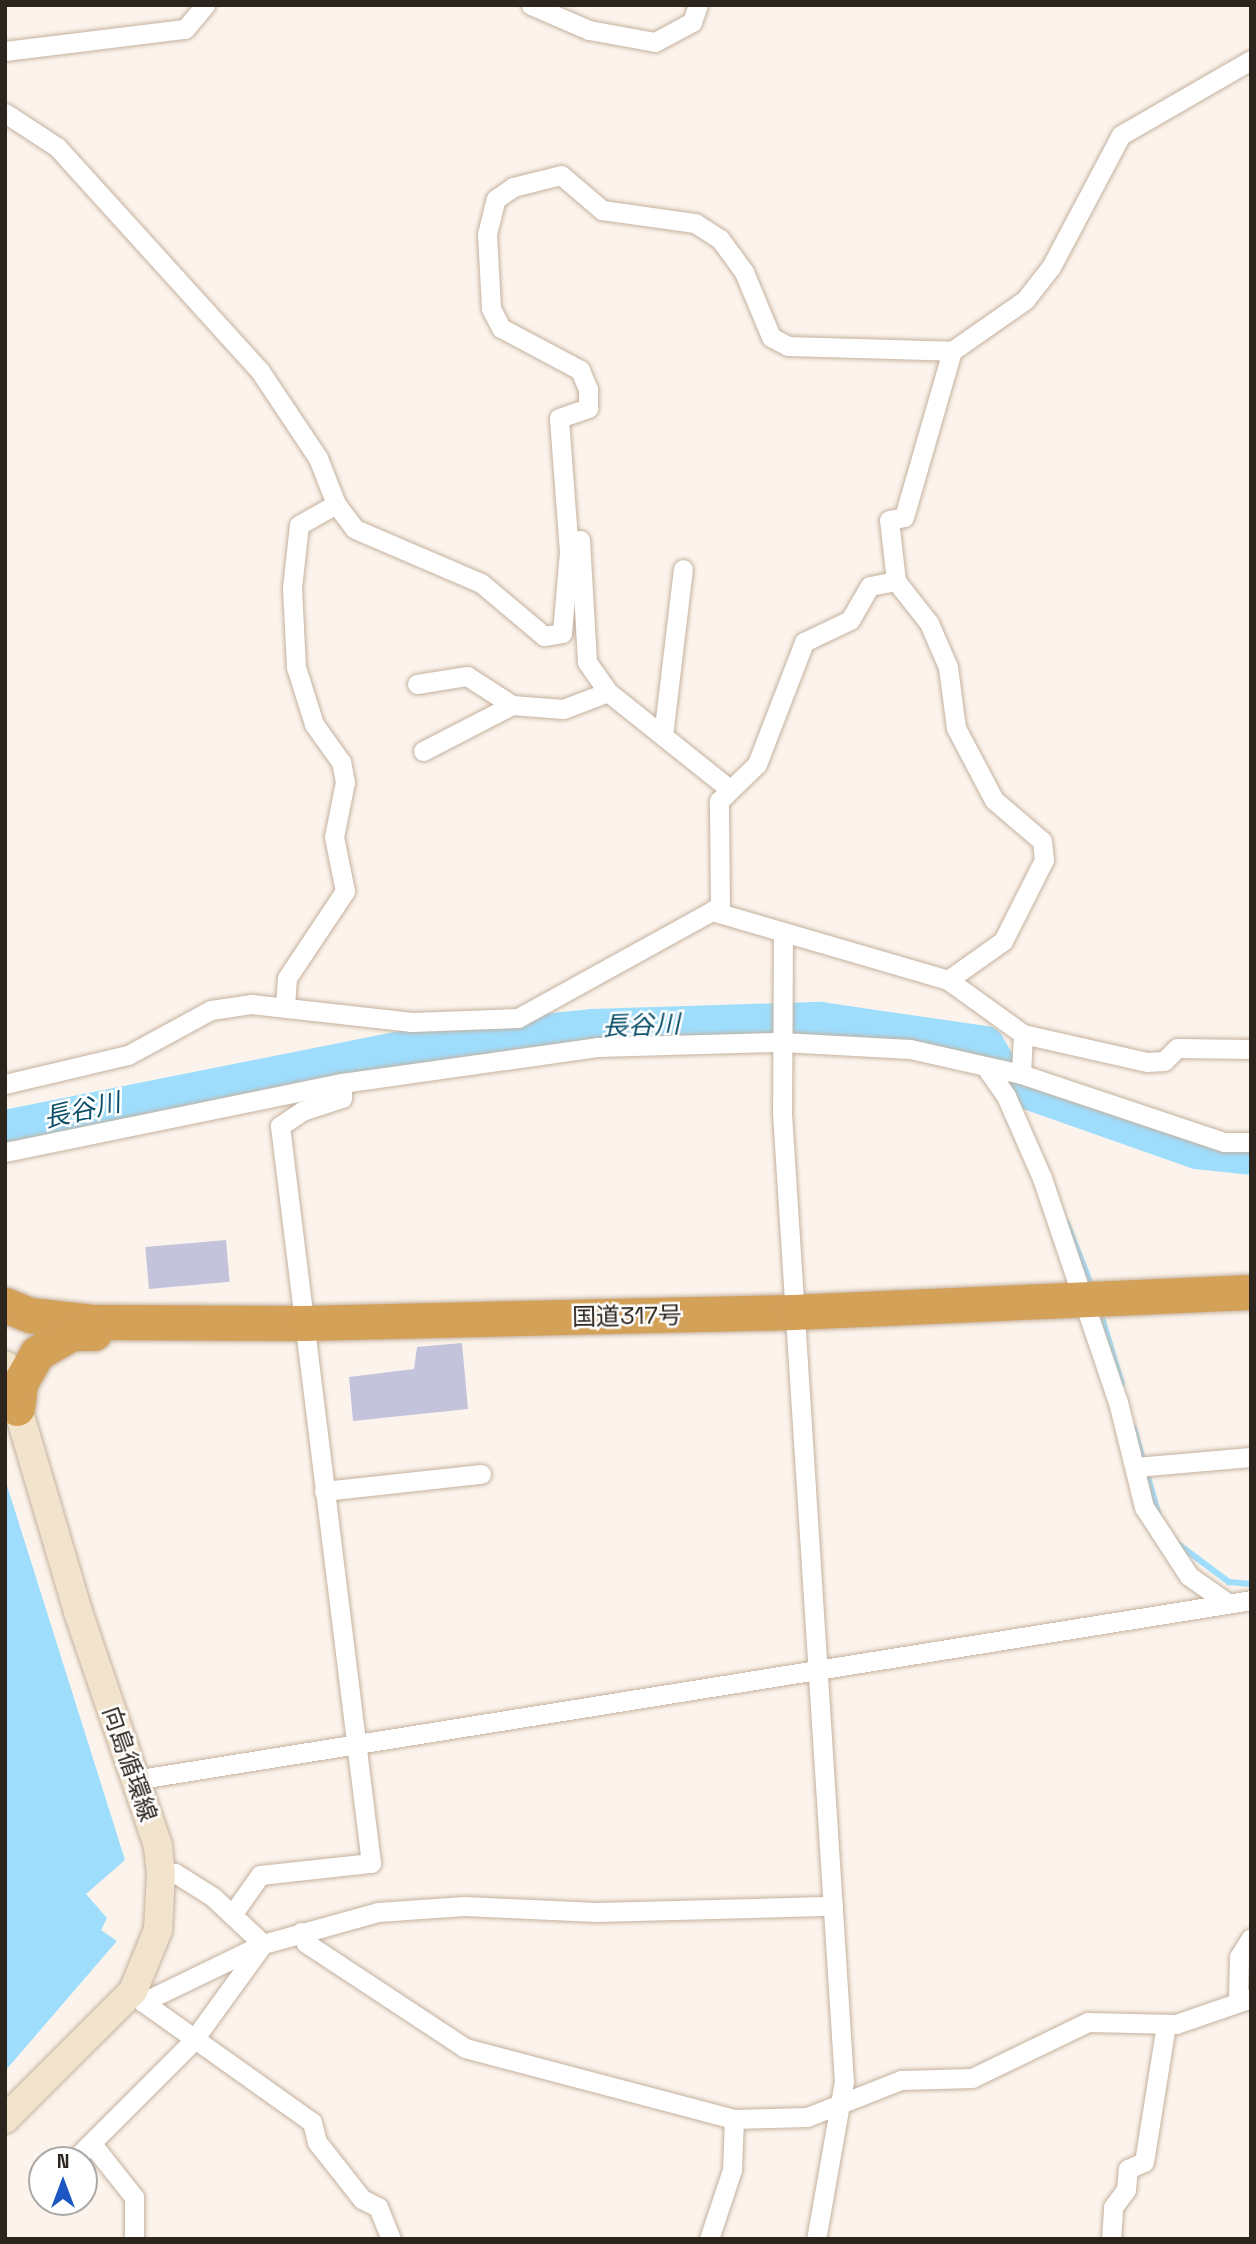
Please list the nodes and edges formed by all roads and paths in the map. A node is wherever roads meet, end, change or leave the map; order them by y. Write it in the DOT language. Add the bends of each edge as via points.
graph roads {
  1 [pos="205,5"];
  2 [pos="531,5"];
  3 [pos="698,5"];
  4 [pos="5,51"];
  5 [pos="1251,60"];
  6 [pos="5,113"];
  7 [pos="952,351"];
  8 [pos="336,504"];
  9 [pos="569,552"];
  10 [pos="683,569"];
  11 [pos="895,581"];
  12 [pos="417,684"];
  13 [pos="608,692"];
  14 [pos="512,705"];
  15 [pos="663,736"];
  16 [pos="423,751"];
  17 [pos="727,787"];
  18 [pos="712,911"];
  19 [pos="783,932"];
  20 [pos="948,980"];
  21 [pos="285,1006"];
  22 [pos="1023,1034"];
  23 [pos="782,1038"];
  24 [pos="1251,1049"];
  25 [pos="985,1066"];
  26 [pos="1021,1074"];
  27 [pos="342,1083"];
  28 [pos="5,1084"];
  29 [pos="1251,1142"];
  30 [pos="5,1152"];
  31 [pos="1251,1292"];
  32 [pos="1083,1299"];
  33 [pos="5,1305"];
  34 [pos="793,1312"];
  35 [pos="303,1323"];
  36 [pos="5,1365"];
  37 [pos="17,1408"];
  38 [pos="1251,1457"];
  39 [pos="1136,1467"];
  40 [pos="481,1474"];
  41 [pos="324,1491"];
  42 [pos="1251,1600"];
  43 [pos="1226,1602"];
  44 [pos="818,1667"];
  45 [pos="356,1740"];
  46 [pos="135,1780"];
  47 [pos="161,1873"];
  48 [pos="833,1906"];
  49 [pos="234,1912"];
  50 [pos="301,1932"];
  51 [pos="1251,1938"];
  52 [pos="263,1944"];
  53 [pos="138,1997"];
  54 [pos="1244,1999"];
  55 [pos="1166,2024"];
  56 [pos="192,2042"];
  57 [pos="840,2104"];
  58 [pos="5,2119"];
  59 [pos="734,2119"];
  60 [pos="92,2144"];
  61 [pos="90,2146"];
  62 [pos="134,2239"];
  63 [pos="391,2239"];
  64 [pos="709,2239"];
  65 [pos="816,2239"];
  66 [pos="1111,2239"];
  1 -- 4 [label="street" via="186,29"];
  2 -- 3 [label="street" via="589,30 655,42 692,22"];
  5 -- 7 [label="street" via="1121,135 1051,267 1025,300"];
  6 -- 8 [label="street" via="57,147 260,371 318,458"];
  7 -- 9 [label="street" via="788,346 771,337 744,272 720,239 695,223 602,210 561,175 513,187 488,212 491,308 500,328 580,370 588,389 588,408 559,418"];
  7 -- 11 [label="street" via="904,517 889,520"];
  8 -- 9 [label="street" via="369,538 481,583 544,636 562,633"];
  8 -- 21 [label="street" via="299,525 292,588 296,667 314,724 341,762 345,782 334,836 345,891 287,978"];
  9 -- 13 [label="street" via="580,540 587,662"];
  10 -- 15 [label="street"];
  11 -- 17 [label="street" via="870,586 850,620 804,642 757,764"];
  11 -- 20 [label="street" via="929,623 948,667 956,728 994,800 1042,841 1045,860 1003,941"];
  12 -- 14 [label="street" via="467,676"];
  13 -- 14 [label="street" via="563,709"];
  13 -- 15 [label="street"];
  14 -- 16 [label="street"];
  15 -- 17 [label="street"];
  17 -- 18 [label="street" via="719,801 720,905"];
  18 -- 19 [label="street"];
  18 -- 21 [label="street" via="518,1018 412,1022"];
  19 -- 20 [label="street"];
  19 -- 23 [label="street"];
  20 -- 22 [label="street"];
  21 -- 28 [label="street" via="211,1010 128,1055"];
  22 -- 24 [label="street" via="1147,1062 1164,1061 1177,1048"];
  22 -- 26 [label="street"];
  23 -- 25 [label="street" via="911,1049"];
  23 -- 27 [label="street" via="598,1047"];
  23 -- 34 [label="street"];
  25 -- 26 [label="street"];
  25 -- 32 [label="street" via="1026,1138"];
  26 -- 29 [label="street" via="1224,1142"];
  27 -- 30 [label="street"];
  27 -- 35 [label="street" via="342,1098 302,1111 280,1126"];
  31 -- 32 [label="highway, 国道317号"];
  32 -- 34 [label="highway, 国道317号"];
  32 -- 39 [label="street"];
  33 -- 35 [label="highway, 国道317号" via="30,1315 93,1322"];
  34 -- 35 [label="highway, 国道317号"];
  34 -- 44 [label="street"];
  35 -- 37 [label="highway" via="197,1334 71,1333 50,1341 27,1366"];
  35 -- 41 [label="street"];
  36 -- 37 [label="main road, 向島循環線"];
  37 -- 46 [label="main road, 向島循環線"];
  38 -- 39 [label="street"];
  39 -- 43 [label="street" via="1144,1507 1164,1543 1189,1576"];
  40 -- 41 [label="street"];
  41 -- 45 [label="street"];
  42 -- 43 [label="street"];
  43 -- 44 [label="street"];
  44 -- 45 [label="street"];
  44 -- 48 [label="street"];
  45 -- 46 [label="street"];
  45 -- 49 [label="street" via="371,1863 260,1875"];
  46 -- 47 [label="main road, 向島循環線"];
  47 -- 49 [label="street" via="175,1873"];
  47 -- 53 [label="main road, 向島循環線" via="158,1930"];
  48 -- 50 [label="street" via="596,1912 464,1906 378,1912"];
  48 -- 57 [label="street" via="844,2081"];
  49 -- 52 [label="street"];
  50 -- 52 [label="street"];
  50 -- 59 [label="street" via="306,1943 465,2049"];
  51 -- 54 [label="street" via="1239,1957"];
  52 -- 53 [label="street"];
  52 -- 56 [label="street"];
  53 -- 56 [label="street"];
  53 -- 58 [label="main road, 向島循環線"];
  54 -- 55 [label="street"];
  55 -- 57 [label="street" via="1088,2022 972,2078 901,2080"];
  55 -- 66 [label="street" via="1144,2162 1128,2169 1126,2190 1113,2207"];
  56 -- 60 [label="street"];
  56 -- 63 [label="street" via="312,2122 317,2142 362,2199 378,2207"];
  57 -- 59 [label="street" via="807,2117"];
  57 -- 65 [label="street"];
  59 -- 64 [label="street" via="732,2170"];
  60 -- 61 [label="street"];
  60 -- 62 [label="street" via="134,2197"];
}
